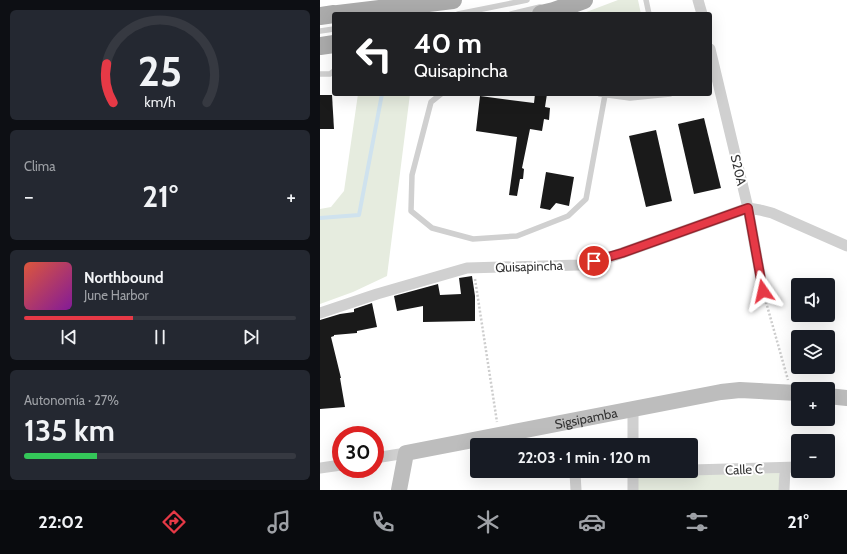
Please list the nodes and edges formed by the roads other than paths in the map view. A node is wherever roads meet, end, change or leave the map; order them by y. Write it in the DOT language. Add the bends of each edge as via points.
graph roads {
  1 [pos="453,0"];
  2 [pos="527,0"];
  3 [pos="584,0"];
  4 [pos="646,0"];
  5 [pos="698,0"];
  6 [pos="543,10"];
  7 [pos="354,12"];
  8 [pos="468,12"];
  9 [pos="527,12"];
  10 [pos="649,12"];
  11 [pos="701,12"];
  12 [pos="332,14"];
  13 [pos="320,16"];
  14 [pos="332,29"];
  15 [pos="320,31"];
  16 [pos="332,38"];
  17 [pos="320,40"];
  18 [pos="332,44"];
  19 [pos="320,46"];
  20 [pos="712,57"];
  21 [pos="332,72"];
  22 [pos="320,74"];
  23 [pos="438,96"];
  24 [pos="602,96"];
  25 [pos="616,96"];
  26 [pos="650,96"];
  27 [pos="748,208"];
  28 [pos="847,246"];
  29 [pos="763,291"];
  30 [pos="320,313"];
  31 [pos="791,392"];
  32 [pos="835,397"];
  33 [pos="847,398"];
  34 [pos="633,408"];
  35 [pos="633,438"];
  36 [pos="406,452"];
  37 [pos="384,456"];
  38 [pos="332,466"];
  39 [pos="320,468"];
  40 [pos="785,468"];
  41 [pos="791,468"];
  42 [pos="698,470"];
  43 [pos="575,478"];
  44 [pos="633,478"];
  45 [pos="399,490"];
  46 [pos="576,490"];
  47 [pos="633,490"];
  48 [pos="784,490"];
  1 -- 7 [label="main road"];
  2 -- 8 [label="lane"];
  3 -- 6 [label="main road" via="554,11"];
  4 -- 10 [label="lane"];
  5 -- 11 [label="street"];
  6 -- 9 [label="lane"];
  12 -- 13 [label="main road"];
  14 -- 15 [label="lane"];
  16 -- 17 [label="lane"];
  18 -- 19 [label="main road"];
  20 -- 27 [label="street, S20A"];
  21 -- 22 [label="lane"];
  23 -- 24 [label="lane" via="431,102 412,175 410,211 432,228 473,239 517,236 568,216 586,199"];
  25 -- 26 [label="lane"];
  27 -- 28 [label="street" via="772,213"];
  27 -- 29 [label="street, S20A"];
  27 -- 30 [label="street, Quisapincha" via="608,258 579,265 467,268"];
  31 -- 34 [label="street, Sigsipamba" via="721,392"];
  32 -- 33 [label="street"];
  34 -- 35 [label="street"];
  34 -- 36 [label="street, Sigsipamba"];
  36 -- 37 [label="street, Sigsipamba"];
  36 -- 45 [label="street"];
  38 -- 39 [label="street"];
  40 -- 41 [label="street, Calle C"];
  40 -- 42 [label="street, Calle C"];
  40 -- 48 [label="street"];
  43 -- 46 [label="street"];
  44 -- 47 [label="street"];
}
